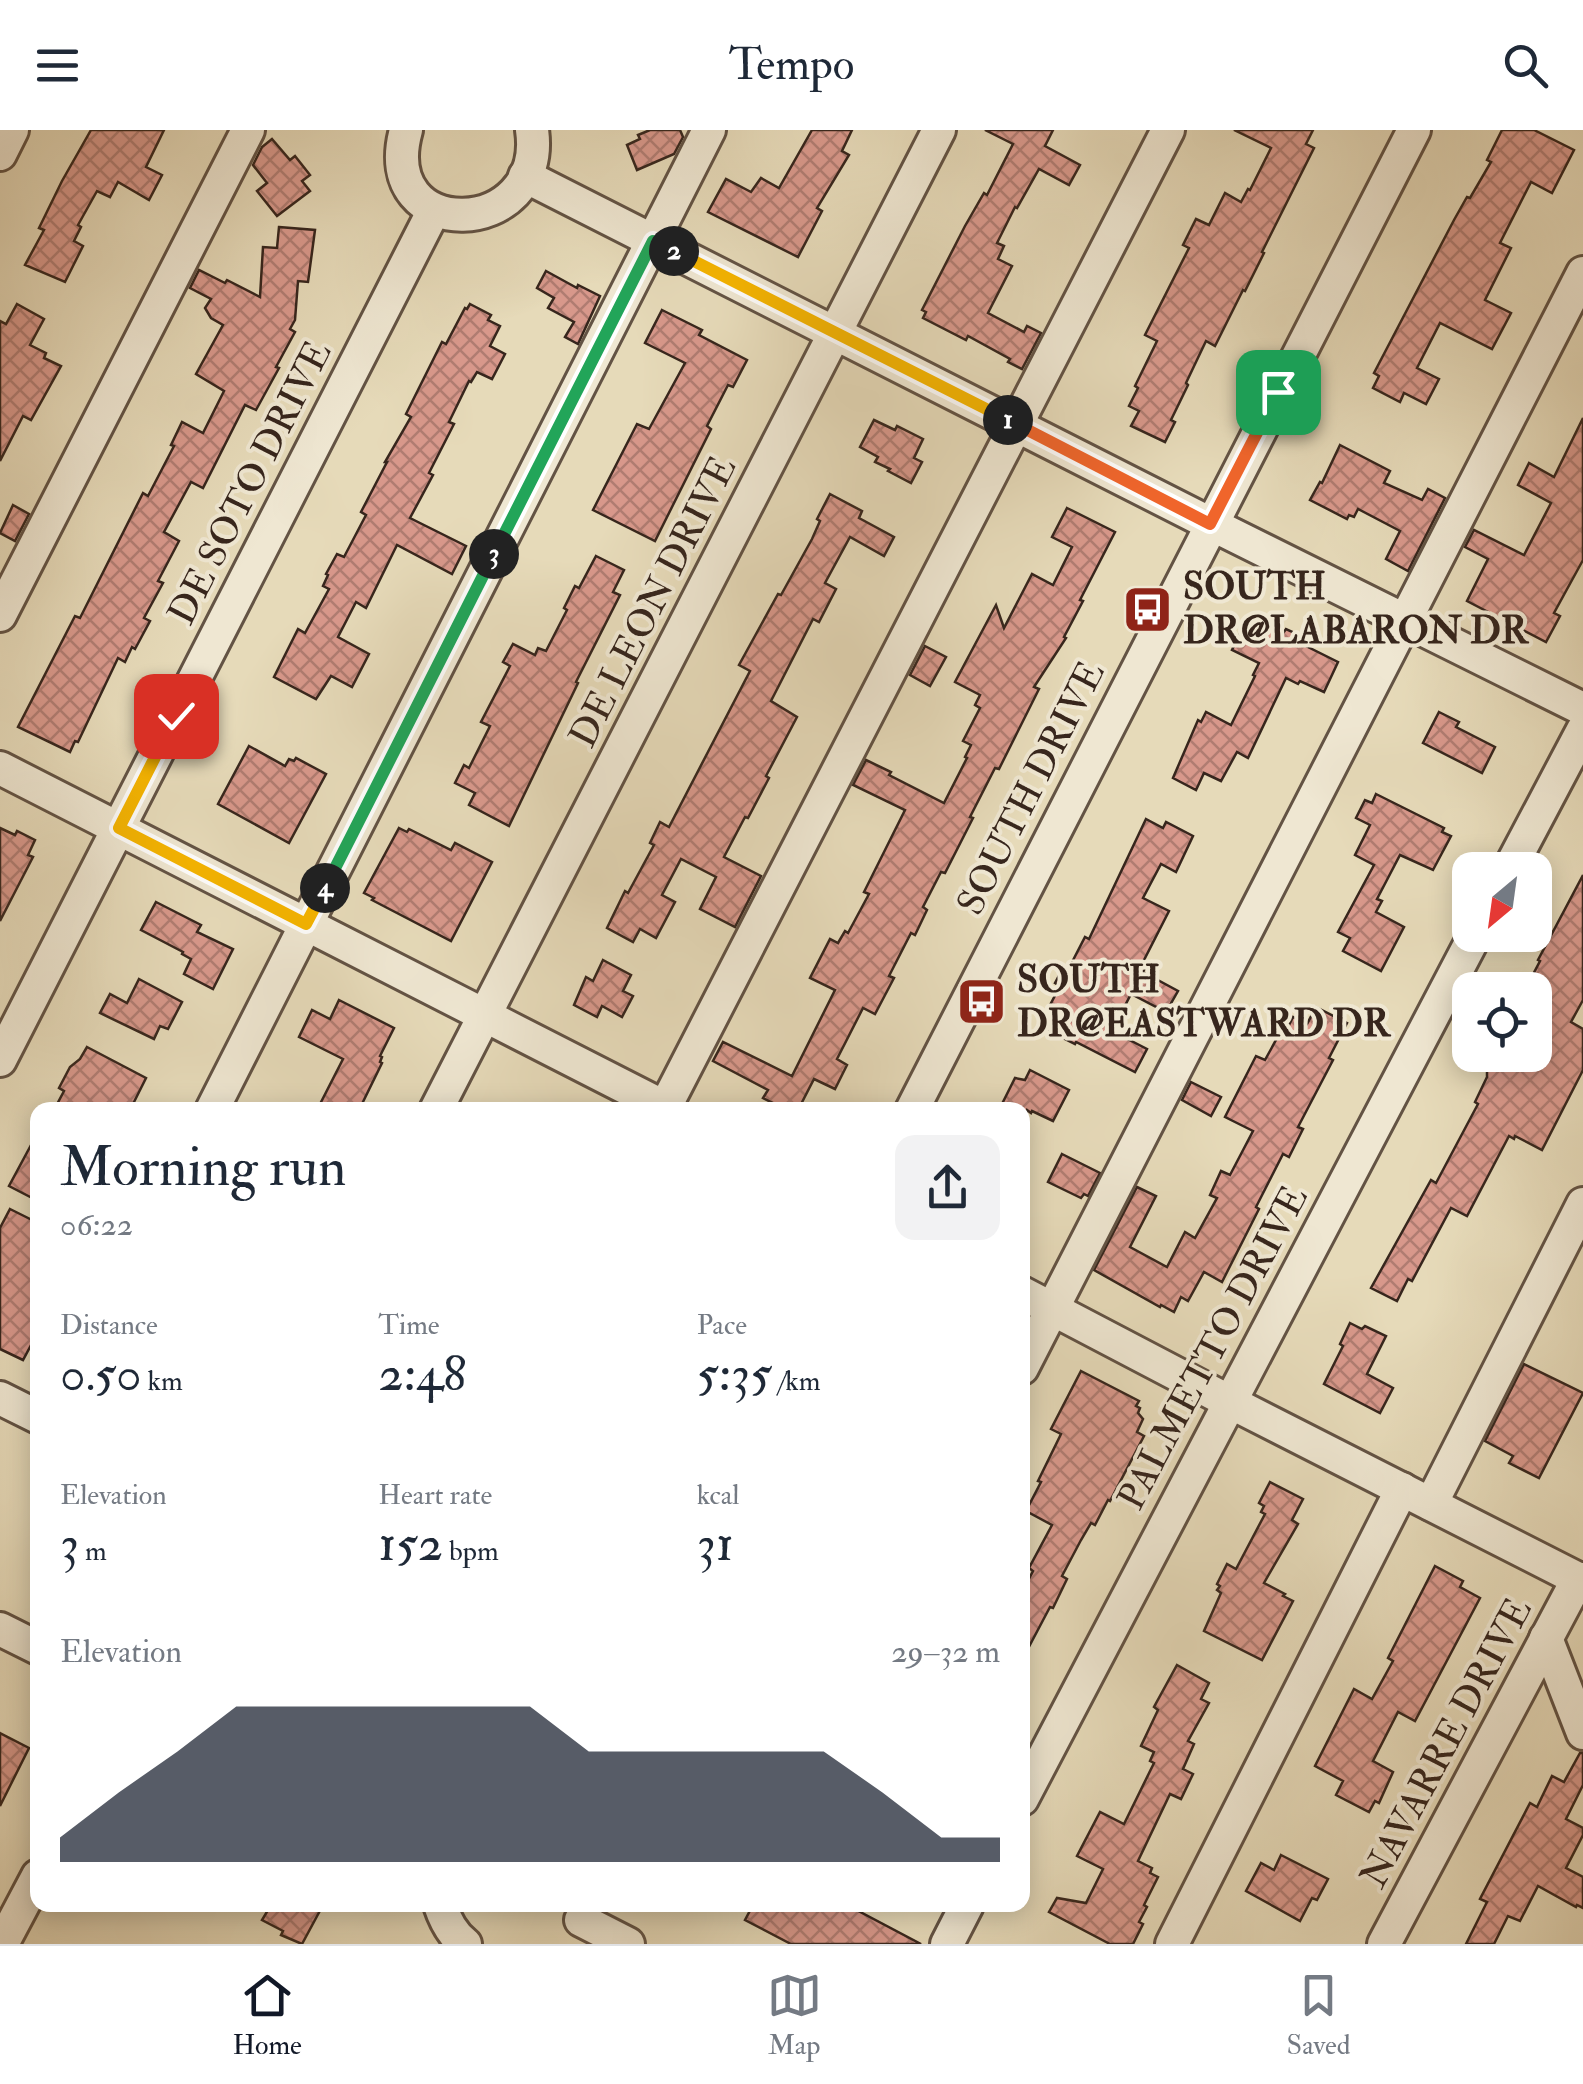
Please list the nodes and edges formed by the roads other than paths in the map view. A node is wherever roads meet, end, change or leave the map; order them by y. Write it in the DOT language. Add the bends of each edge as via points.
graph roads {
  1 [pos="12,130"];
  2 [pos="248,130"];
  3 [pos="406,130"];
  4 [pos="532,130"];
  5 [pos="710,130"];
  6 [pos="939,130"];
  7 [pos="1168,130"];
  8 [pos="1414,130"];
  9 [pos="0,154"];
  10 [pos="525,176"];
  11 [pos="434,210"];
  12 [pos="653,241"];
  13 [pos="1583,273"];
  14 [pos="836,332"];
  15 [pos="1016,424"];
  16 [pos="1210,524"];
  17 [pos="0,615"];
  18 [pos="1404,620"];
  19 [pos="1583,709"];
  20 [pos="1583,730"];
  21 [pos="0,768"];
  22 [pos="119,828"];
  23 [pos="1519,852"];
  24 [pos="306,924"];
  25 [pos="1466,952"];
  26 [pos="485,1016"];
  27 [pos="0,1060"];
  28 [pos="216,1102"];
  29 [pos="440,1102"];
  30 [pos="654,1102"];
  31 [pos="672,1102"];
  32 [pos="916,1102"];
  33 [pos="1583,1204"];
  34 [pos="1030,1296"];
  35 [pos="1053,1308"];
  36 [pos="1030,1353"];
  37 [pos="0,1398"];
  38 [pos="1230,1402"];
  39 [pos="30,1413"];
  40 [pos="1417,1497"];
  41 [pos="1580,1579"];
  42 [pos="0,1630"];
  43 [pos="1546,1638"];
  44 [pos="30,1644"];
  45 [pos="1583,1733"];
  46 [pos="1030,1784"];
  47 [pos="30,1891"];
  48 [pos="442,1912"];
  49 [pos="963,1912"];
  50 [pos="576,1923"];
  51 [pos="2,1944"];
  52 [pos="465,1944"];
  53 [pos="628,1944"];
  54 [pos="947,1944"];
  55 [pos="1172,1944"];
  56 [pos="1384,1944"];
  1 -- 9 [label="street"];
  2 -- 17 [label="street"];
  3 -- 11 [label="street" via="403,169 410,187"];
  4 -- 10 [label="street"];
  5 -- 12 [label="street"];
  6 -- 14 [label="street, DE LEON DRIVE"];
  7 -- 15 [label="street"];
  8 -- 16 [label="street, SOUTH DRIVE"];
  10 -- 11 [label="street" via="489,211 463,217"];
  10 -- 12 [label="street"];
  11 -- 22 [label="street, DE SOTO DRIVE"];
  12 -- 14 [label="street"];
  12 -- 24 [label="street"];
  13 -- 18 [label="street"];
  14 -- 15 [label="street"];
  14 -- 26 [label="street, DE LEON DRIVE"];
  15 -- 16 [label="street"];
  15 -- 31 [label="street"];
  16 -- 18 [label="street"];
  16 -- 32 [label="street, SOUTH DRIVE"];
  18 -- 19 [label="street"];
  18 -- 35 [label="street"];
  20 -- 23 [label="street"];
  21 -- 22 [label="street"];
  22 -- 24 [label="street"];
  22 -- 27 [label="street, DE SOTO DRIVE"];
  24 -- 26 [label="street"];
  24 -- 28 [label="street"];
  25 -- 38 [label="street, PALMETTO DRIVE"];
  26 -- 29 [label="street, DE LEON DRIVE"];
  26 -- 30 [label="street"];
  33 -- 40 [label="street"];
  34 -- 35 [label="street"];
  35 -- 36 [label="street"];
  35 -- 38 [label="street"];
  37 -- 39 [label="street"];
  38 -- 40 [label="street"];
  38 -- 46 [label="street, PALMETTO DRIVE"];
  40 -- 41 [label="street"];
  40 -- 55 [label="street"];
  41 -- 43 [label="street, NAVARRE DRIVE"];
  42 -- 44 [label="street"];
  43 -- 45 [label="street"];
  43 -- 56 [label="street, NAVARRE DRIVE"];
  47 -- 51 [label="street"];
  48 -- 52 [label="street"];
  49 -- 54 [label="street"];
  50 -- 53 [label="street"];
}
